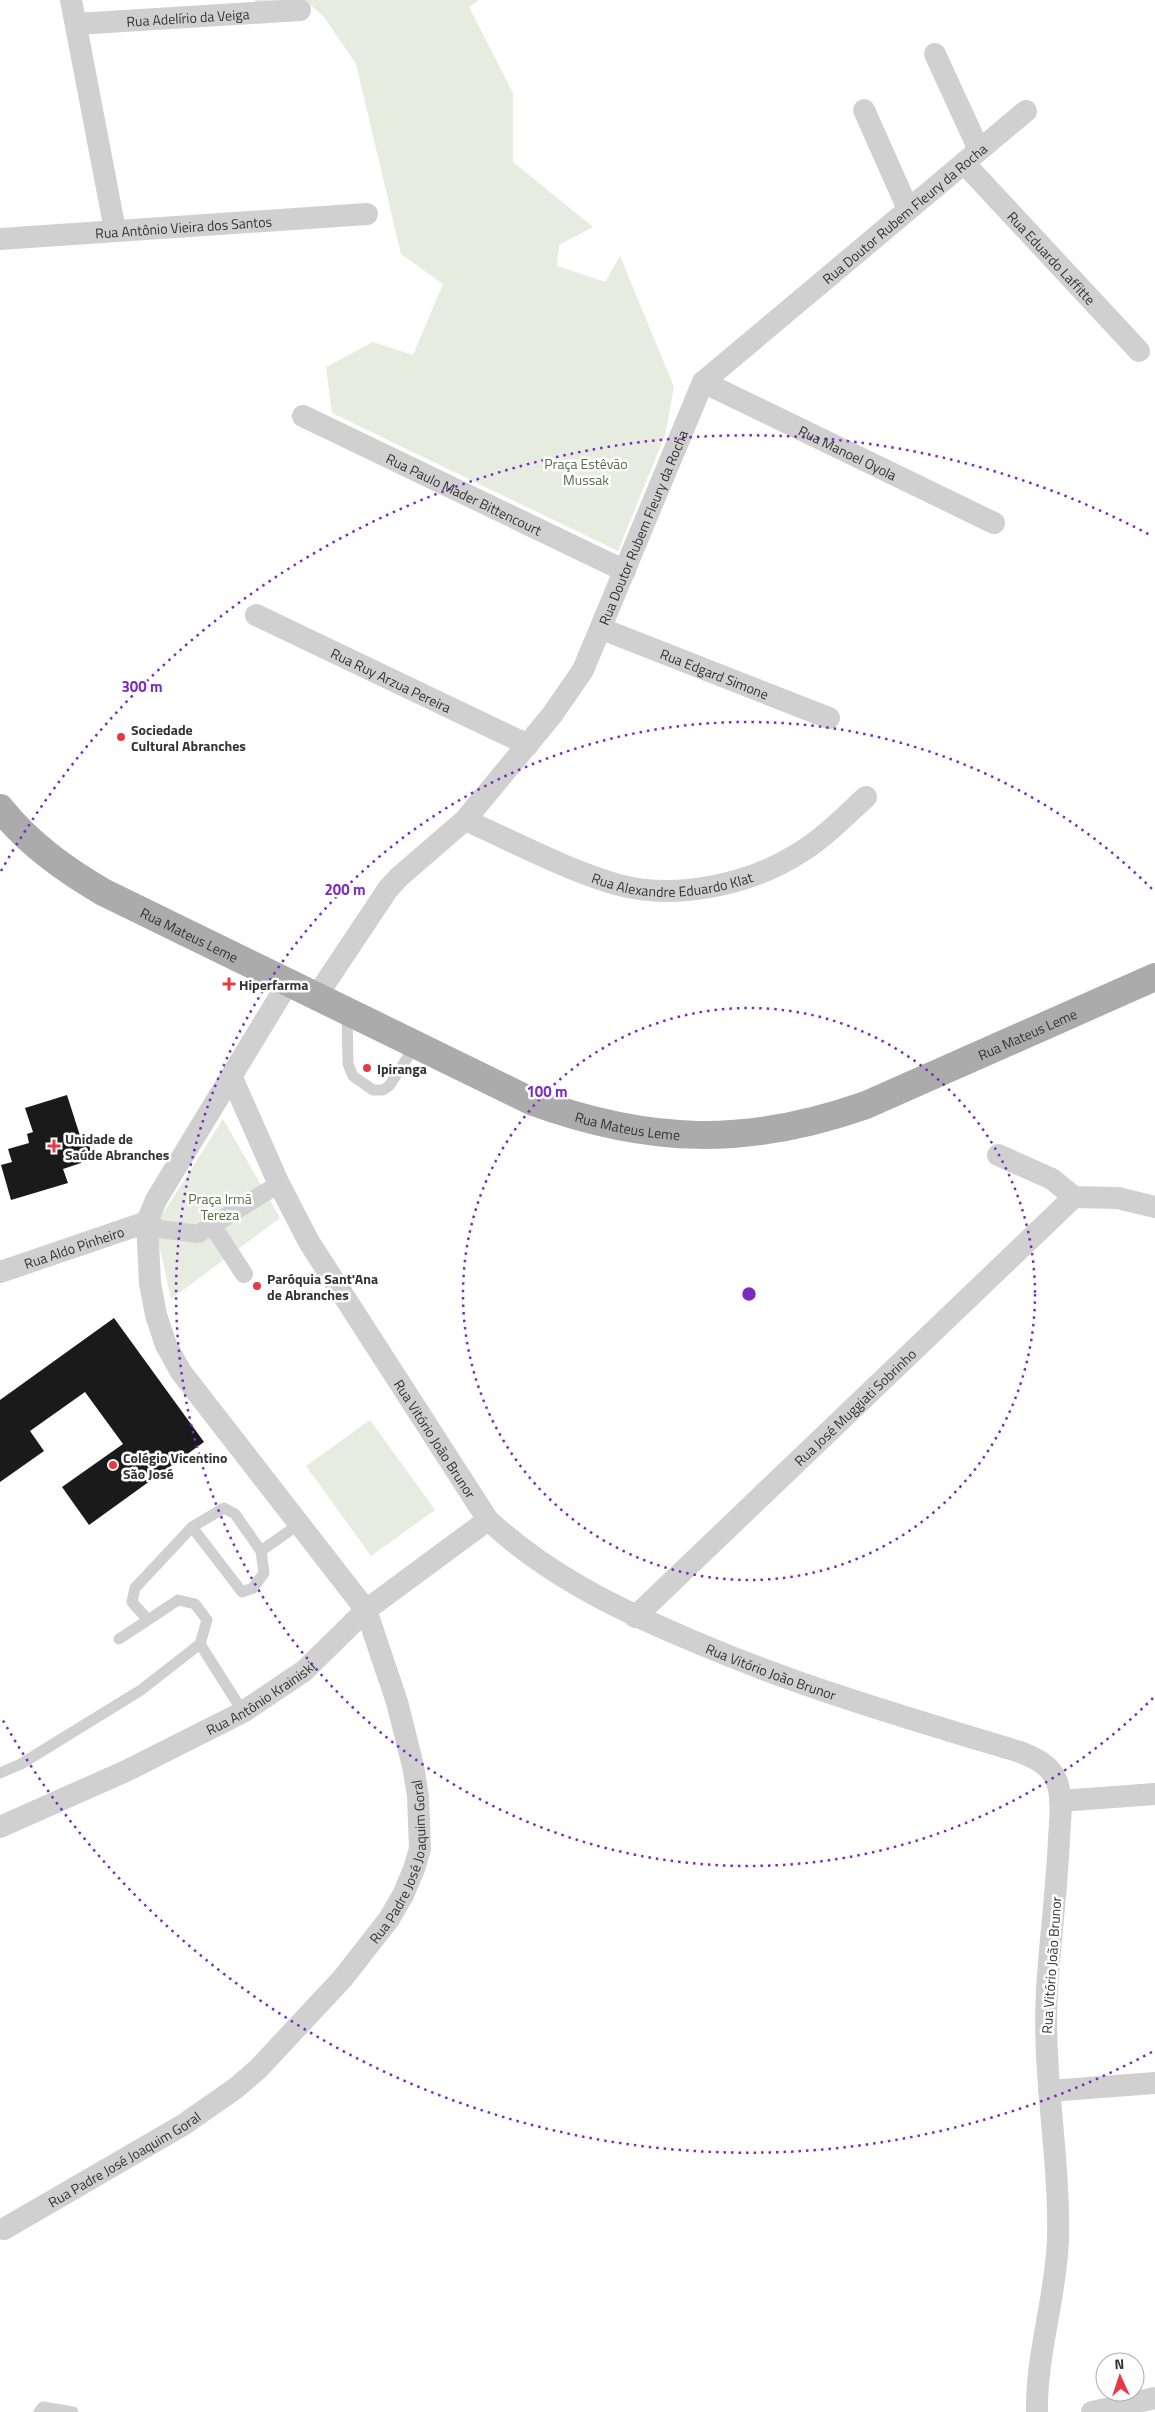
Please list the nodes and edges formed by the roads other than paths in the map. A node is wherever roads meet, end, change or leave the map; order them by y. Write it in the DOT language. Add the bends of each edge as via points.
graph roads {
  1 [pos="71,0"];
  2 [pos="300,10"];
  3 [pos="76,24"];
  4 [pos="935,54"];
  5 [pos="864,110"];
  6 [pos="1026,112"];
  7 [pos="972,156"];
  8 [pos="908,209"];
  9 [pos="367,214"];
  10 [pos="115,230"];
  11 [pos="0,239"];
  12 [pos="1139,351"];
  13 [pos="703,382"];
  14 [pos="303,416"];
  15 [pos="994,523"];
  16 [pos="625,571"];
  17 [pos="256,615"];
  18 [pos="602,629"];
  19 [pos="829,718"];
  20 [pos="528,745"];
  21 [pos="866,797"];
  22 [pos="0,808"];
  23 [pos="465,820"];
  24 [pos="1155,977"];
  25 [pos="288,983"];
  26 [pos="316,997"];
  27 [pos="347,1013"];
  28 [pos="415,1046"];
  29 [pos="232,1078"];
  30 [pos="998,1155"];
  31 [pos="279,1184"];
  32 [pos="1074,1197"];
  33 [pos="1155,1207"];
  34 [pos="147,1222"];
  35 [pos="212,1225"];
  36 [pos="0,1272"];
  37 [pos="244,1274"];
  38 [pos="488,1520"];
  39 [pos="298,1524"];
  40 [pos="192,1527"];
  41 [pos="261,1550"];
  42 [pos="366,1610"];
  43 [pos="635,1617"];
  44 [pos="148,1620"];
  45 [pos="119,1639"];
  46 [pos="200,1644"];
  47 [pos="243,1712"];
  48 [pos="0,1774"];
  49 [pos="1155,1794"];
  50 [pos="1060,1801"];
  51 [pos="0,1827"];
  52 [pos="1155,2083"];
  53 [pos="1049,2091"];
  54 [pos="4,2229"];
  55 [pos="1155,2398"];
  56 [pos="39,2412"];
  57 [pos="73,2412"];
  58 [pos="1037,2412"];
  59 [pos="1092,2412"];
  1 -- 3 [label="street"];
  2 -- 3 [label="street, Rua Adelírio da Veiga"];
  3 -- 10 [label="street"];
  4 -- 7 [label="street, Rua Eduardo Laffitte"];
  5 -- 8 [label="street"];
  6 -- 7 [label="street, Rua Doutor Rubem Fleury da Rocha"];
  7 -- 8 [label="street, Rua Doutor Rubem Fleury da Rocha"];
  7 -- 12 [label="street, Rua Eduardo Laffitte"];
  8 -- 13 [label="street, Rua Doutor Rubem Fleury da Rocha"];
  9 -- 10 [label="street, Rua Antônio Vieira dos Santos"];
  10 -- 11 [label="street, Rua Antônio Vieira dos Santos"];
  13 -- 15 [label="street, Rua Manoel Oyola"];
  13 -- 16 [label="street, Rua Doutor Rubem Fleury da Rocha"];
  14 -- 16 [label="street, Rua Paulo Mader Bittencourt"];
  16 -- 18 [label="street, Rua Doutor Rubem Fleury da Rocha"];
  17 -- 20 [label="street, Rua Ruy Arzua Pereira"];
  18 -- 19 [label="street, Rua Edgard Simone"];
  18 -- 20 [label="street, Rua Doutor Rubem Fleury da Rocha" via="583,670"];
  20 -- 23 [label="street, Rua Doutor Rubem Fleury da Rocha"];
  21 -- 23 [label="street, Rua Alexandre Eduardo Klat" via="822,837 771,869 714,887 684,890 622,886"];
  22 -- 25 [label="main road, Rua Mateus Leme" via="36,846 66,870 103,892"];
  23 -- 26 [label="street, Rua Doutor Rubem Fleury da Rocha" via="388,888"];
  24 -- 28 [label="main road, Rua Mateus Leme" via="866,1105 824,1120 732,1135 650,1132 565,1113 500,1087"];
  25 -- 26 [label="main road, Rua Mateus Leme"];
  25 -- 29 [label="street"];
  26 -- 27 [label="main road, Rua Mateus Leme"];
  27 -- 28 [label="main road, Rua Mateus Leme"];
  27 -- 28 [label="lane" via="348,1064 353,1076 373,1090 389,1086"];
  29 -- 31 [label="street, Rua Vitório João Brunor"];
  29 -- 34 [label="street, Rua Padre José Joaquim Goral" via="171,1172"];
  30 -- 32 [label="street" via="1052,1178"];
  31 -- 35 [label="street"];
  31 -- 38 [label="street, Rua Vitório João Brunor" via="310,1242"];
  32 -- 33 [label="street" via="1118,1198"];
  32 -- 43 [label="street, Rua José Muggiati Sobrinho"];
  34 -- 35 [label="street" via="160,1229 198,1234"];
  34 -- 36 [label="street, Rua Aldo Pinheiro"];
  34 -- 39 [label="street, Rua Padre José Joaquim Goral" via="150,1283 166,1345 181,1372"];
  35 -- 37 [label="street"];
  38 -- 42 [label="street, Rua Antônio Krainiski"];
  38 -- 43 [label="street, Rua Vitório João Brunor" via="511,1541 579,1588"];
  39 -- 41 [label="lane"];
  39 -- 42 [label="street, Rua Padre José Joaquim Goral"];
  40 -- 41 [label="lane" via="224,1508 234,1514"];
  40 -- 41 [label="lane" via="242,1592 254,1588 264,1573"];
  40 -- 44 [label="lane" via="135,1588 132,1602"];
  42 -- 47 [label="street, Rua Antônio Krainiski" via="304,1671"];
  42 -- 54 [label="street, Rua Padre José Joaquim Goral" via="397,1702 418,1796 420,1849 407,1886 388,1920 343,1978 276,2052 236,2088 183,2125"];
  43 -- 50 [label="street, Rua Vitório João Brunor" via="781,1677 1036,1759 1049,1769 1057,1782"];
  44 -- 45 [label="lane"];
  44 -- 46 [label="lane" via="178,1600 196,1604 207,1620"];
  46 -- 47 [label="lane"];
  46 -- 48 [label="lane" via="141,1690"];
  47 -- 51 [label="street, Rua Antônio Krainiski" via="134,1767"];
  49 -- 50 [label="street"];
  50 -- 53 [label="street, Rua Vitório João Brunor" via="1047,1991"];
  52 -- 53 [label="street"];
  53 -- 58 [label="street, Rua Vitório João Brunor" via="1058,2240 1053,2301 1038,2378"];
  55 -- 59 [label="street"];
  56 -- 57 [label="lane" via="43,2407"];
}
